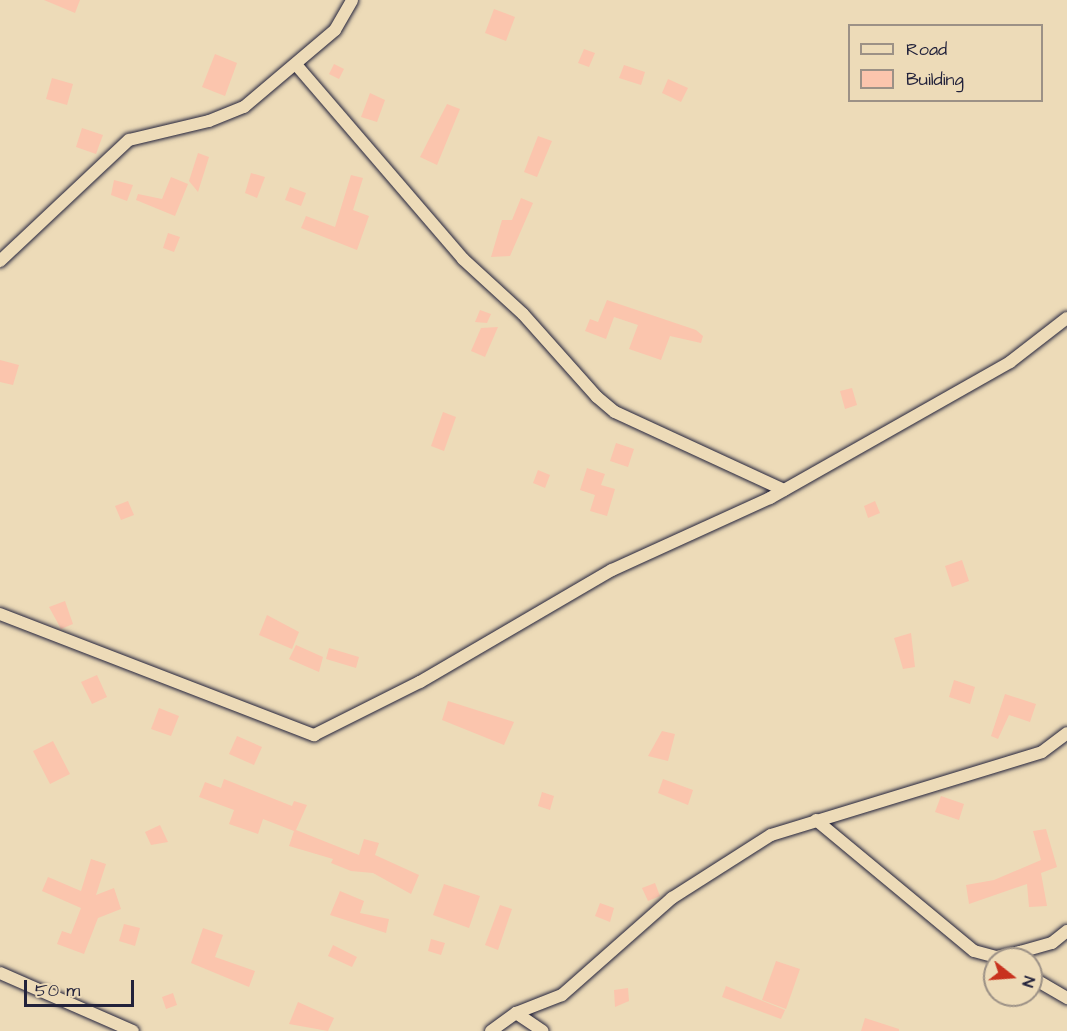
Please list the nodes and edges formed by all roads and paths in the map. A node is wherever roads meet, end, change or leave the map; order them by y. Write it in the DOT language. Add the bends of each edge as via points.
graph roads {
  1 [pos="352,0"];
  2 [pos="298,67"];
  3 [pos="0,261"];
  4 [pos="1067,318"];
  5 [pos="784,489"];
  6 [pos="0,614"];
  7 [pos="1067,733"];
  8 [pos="816,820"];
  9 [pos="1067,931"];
  10 [pos="1038,947"];
  11 [pos="983,954"];
  12 [pos="0,973"];
  13 [pos="1043,984"];
  14 [pos="1067,998"];
  15 [pos="516,1013"];
  16 [pos="133,1031"];
  17 [pos="491,1031"];
  18 [pos="543,1031"];
  1 -- 2 [label="street" via="335,30"];
  2 -- 3 [label="street" via="244,107 209,121 129,140"];
  2 -- 5 [label="street" via="464,259 523,314 597,397 615,412"];
  4 -- 5 [label="street" via="1010,362"];
  5 -- 6 [label="street" via="612,570 420,682 314,735"];
  7 -- 8 [label="street" via="1042,752"];
  8 -- 11 [label="street" via="974,951"];
  8 -- 15 [label="street" via="771,835 732,856 672,898 562,995"];
  9 -- 10 [label="street" via="1052,943"];
  12 -- 16 [label="street"];
  13 -- 14 [label="street"];
  15 -- 17 [label="street"];
  15 -- 18 [label="street"];
}
